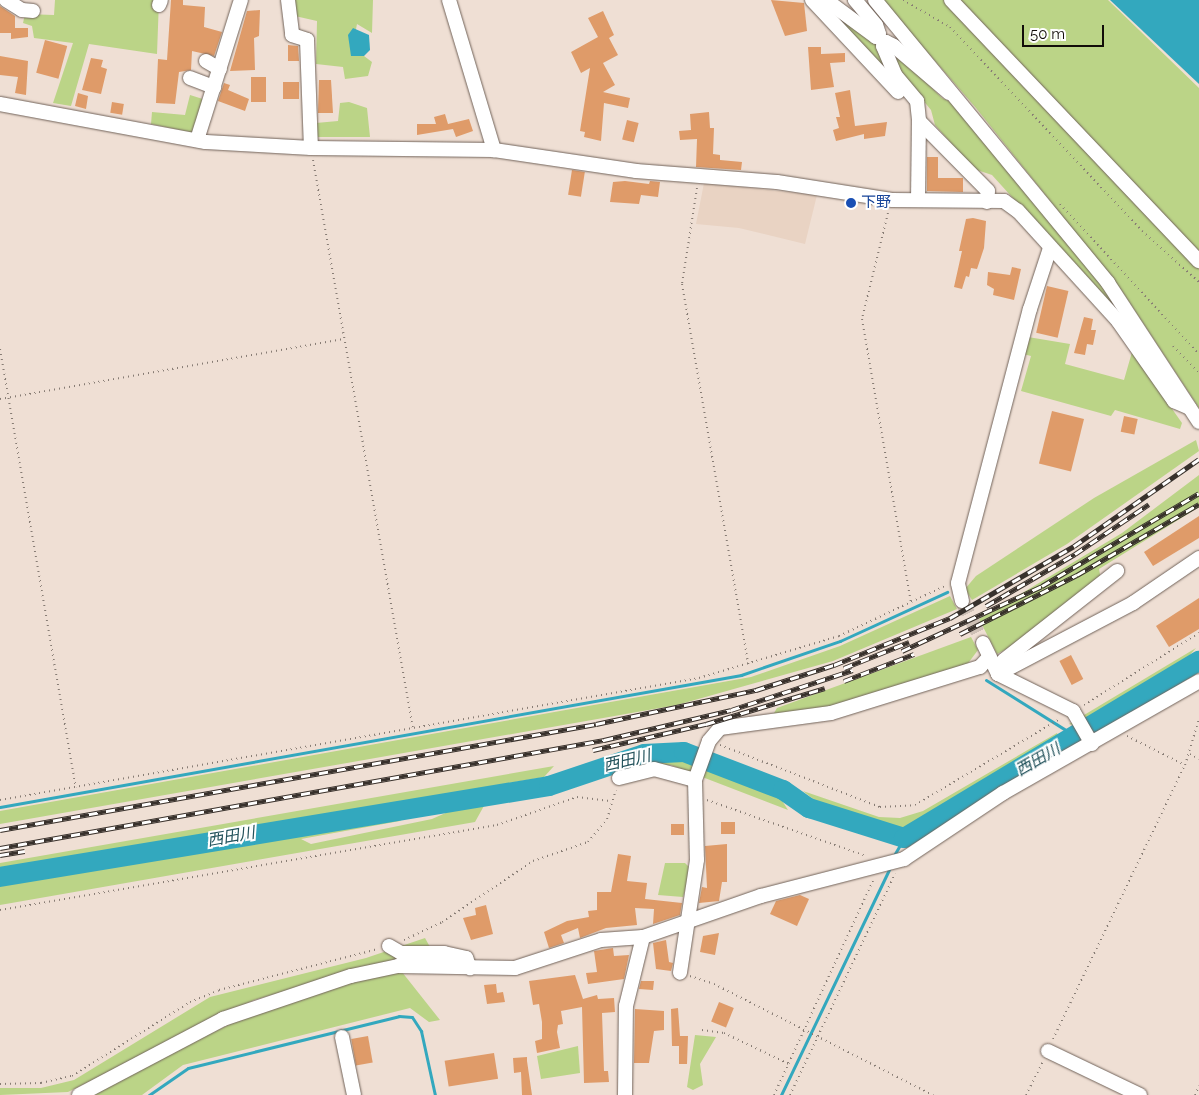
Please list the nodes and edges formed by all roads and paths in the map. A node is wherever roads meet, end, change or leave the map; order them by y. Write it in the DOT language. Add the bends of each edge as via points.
graph roads {
  1 [pos="6,0"];
  2 [pos="241,0"];
  3 [pos="288,0"];
  4 [pos="449,0"];
  5 [pos="812,0"];
  6 [pos="826,0"];
  7 [pos="855,0"];
  8 [pos="875,0"];
  9 [pos="903,0"];
  10 [pos="951,0"];
  11 [pos="33,11"];
  12 [pos="881,40"];
  13 [pos="206,62"];
  14 [pos="220,68"];
  15 [pos="190,78"];
  16 [pos="214,87"];
  17 [pos="956,95"];
  18 [pos="0,104"];
  19 [pos="918,117"];
  20 [pos="197,140"];
  21 [pos="311,148"];
  22 [pos="494,150"];
  23 [pos="698,176"];
  24 [pos="1055,198"];
  25 [pos="892,200"];
  26 [pos="918,200"];
  27 [pos="987,202"];
  28 [pos="1050,248"];
  29 [pos="1199,261"];
  30 [pos="1199,282"];
  31 [pos="344,338"];
  32 [pos="1173,346"];
  33 [pos="0,349"];
  34 [pos="1199,354"];
  35 [pos="1199,373"];
  36 [pos="8,398"];
  37 [pos="0,399"];
  38 [pos="1190,408"];
  39 [pos="1199,422"];
  40 [pos="1199,558"];
  41 [pos="1117,571"];
  42 [pos="958,583"];
  43 [pos="962,601"];
  44 [pos="911,603"];
  45 [pos="1199,633"];
  46 [pos="983,643"];
  47 [pos="990,657"];
  48 [pos="749,666"];
  49 [pos="998,674"];
  50 [pos="1199,681"];
  51 [pos="1073,711"];
  52 [pos="1199,719"];
  53 [pos="413,729"];
  54 [pos="1115,730"];
  55 [pos="709,741"];
  56 [pos="1091,742"];
  57 [pos="1189,754"];
  58 [pos="1199,759"];
  59 [pos="1185,764"];
  60 [pos="619,778"];
  61 [pos="695,780"];
  62 [pos="76,787"];
  63 [pos="696,796"];
  64 [pos="0,800"];
  65 [pos="612,801"];
  66 [pos="901,860"];
  67 [pos="880,865"];
  68 [pos="0,910"];
  69 [pos="690,920"];
  70 [pos="644,937"];
  71 [pos="389,946"];
  72 [pos="470,968"];
  73 [pos="680,973"];
  74 [pos="702,1030"];
  75 [pos="802,1032"];
  76 [pos="342,1037"];
  77 [pos="817,1039"];
  78 [pos="1048,1050"];
  79 [pos="789,1064"];
  80 [pos="0,1084"];
  81 [pos="1199,1086"];
  82 [pos="79,1095"];
  83 [pos="354,1095"];
  84 [pos="626,1095"];
  85 [pos="774,1095"];
  86 [pos="790,1095"];
  87 [pos="933,1095"];
  88 [pos="1026,1095"];
  89 [pos="1140,1095"];
  90 [pos="1194,1095"];
  1 -- 11 [label="street" via="22,10"];
  2 -- 14 [label="street"];
  3 -- 21 [label="street" via="292,35 308,40"];
  4 -- 22 [label="street"];
  5 -- 19 [label="street"];
  6 -- 12 [label="street" via="849,21"];
  7 -- 12 [label="street" via="876,25"];
  8 -- 17 [label="street"];
  9 -- 30 [label="path" via="950,28 1142,231"];
  10 -- 29 [label="street"];
  12 -- 17 [label="street" via="894,46 943,91"];
  12 -- 19 [label="street" via="896,76 917,101"];
  13 -- 14 [label="street"];
  14 -- 16 [label="street"];
  15 -- 16 [label="street"];
  16 -- 20 [label="street"];
  17 -- 38 [label="street" via="1108,283"];
  18 -- 20 [label="street"];
  19 -- 26 [label="street"];
  19 -- 27 [label="street" via="988,191"];
  20 -- 21 [label="street"];
  21 -- 22 [label="street"];
  21 -- 31 [label="path"];
  22 -- 23 [label="street"];
  23 -- 25 [label="street" via="777,182"];
  23 -- 48 [label="path" via="682,284"];
  24 -- 34 [label="path"];
  25 -- 26 [label="street"];
  25 -- 44 [label="path" via="862,319"];
  26 -- 27 [label="street"];
  27 -- 28 [label="street" via="1004,202 1018,211"];
  28 -- 38 [label="street" via="1118,321 1174,401"];
  28 -- 42 [label="street" via="1030,309"];
  31 -- 36 [label="path"];
  31 -- 53 [label="path"];
  32 -- 35 [label="path"];
  33 -- 36 [label="path"];
  36 -- 37 [label="path"];
  36 -- 62 [label="path"];
  38 -- 39 [label="street"];
  40 -- 49 [label="street" via="1133,603"];
  41 -- 49 [label="street" via="1004,660"];
  42 -- 43 [label="street"];
  42 -- 44 [label="path"];
  44 -- 48 [label="path" via="839,636"];
  45 -- 51 [label="path"];
  46 -- 47 [label="street"];
  47 -- 49 [label="street"];
  47 -- 55 [label="street" via="980,668 831,713 730,725 720,728"];
  48 -- 53 [label="path" via="699,678"];
  49 -- 51 [label="street"];
  50 -- 54 [label="street"];
  51 -- 55 [label="path" via="915,804 880,807"];
  51 -- 56 [label="street"];
  52 -- 57 [label="path"];
  53 -- 62 [label="path"];
  54 -- 56 [label="street"];
  54 -- 59 [label="path"];
  55 -- 61 [label="street"];
  56 -- 66 [label="street" via="1004,793"];
  57 -- 58 [label="path"];
  57 -- 59 [label="path"];
  59 -- 78 [label="path"];
  60 -- 61 [label="street" via="654,769"];
  60 -- 65 [label="path"];
  61 -- 63 [label="street"];
  62 -- 64 [label="path"];
  63 -- 67 [label="path" via="873,858"];
  63 -- 69 [label="street" via="697,860"];
  65 -- 68 [label="path" via="577,797 497,825"];
  65 -- 71 [label="path" via="607,819 588,842 533,861 442,922"];
  66 -- 67 [label="street"];
  66 -- 77 [label="path"];
  67 -- 69 [label="street" via="761,896"];
  67 -- 75 [label="path"];
  69 -- 70 [label="street"];
  69 -- 73 [label="street"];
  70 -- 72 [label="street" via="601,940 515,968"];
  70 -- 84 [label="street" via="626,1006"];
  71 -- 72 [label="street" via="401,953 444,953 466,958"];
  71 -- 80 [label="path" via="212,993 190,1002 72,1076 42,1083"];
  72 -- 82 [label="street" via="398,966 351,976 250,1008 164,1048"];
  73 -- 75 [label="path" via="714,984"];
  74 -- 79 [label="path" via="724,1033"];
  75 -- 77 [label="path"];
  75 -- 79 [label="path"];
  76 -- 83 [label="street"];
  77 -- 86 [label="path"];
  77 -- 87 [label="path"];
  78 -- 88 [label="path"];
  78 -- 89 [label="street"];
  79 -- 85 [label="path"];
  81 -- 90 [label="path"];
}
